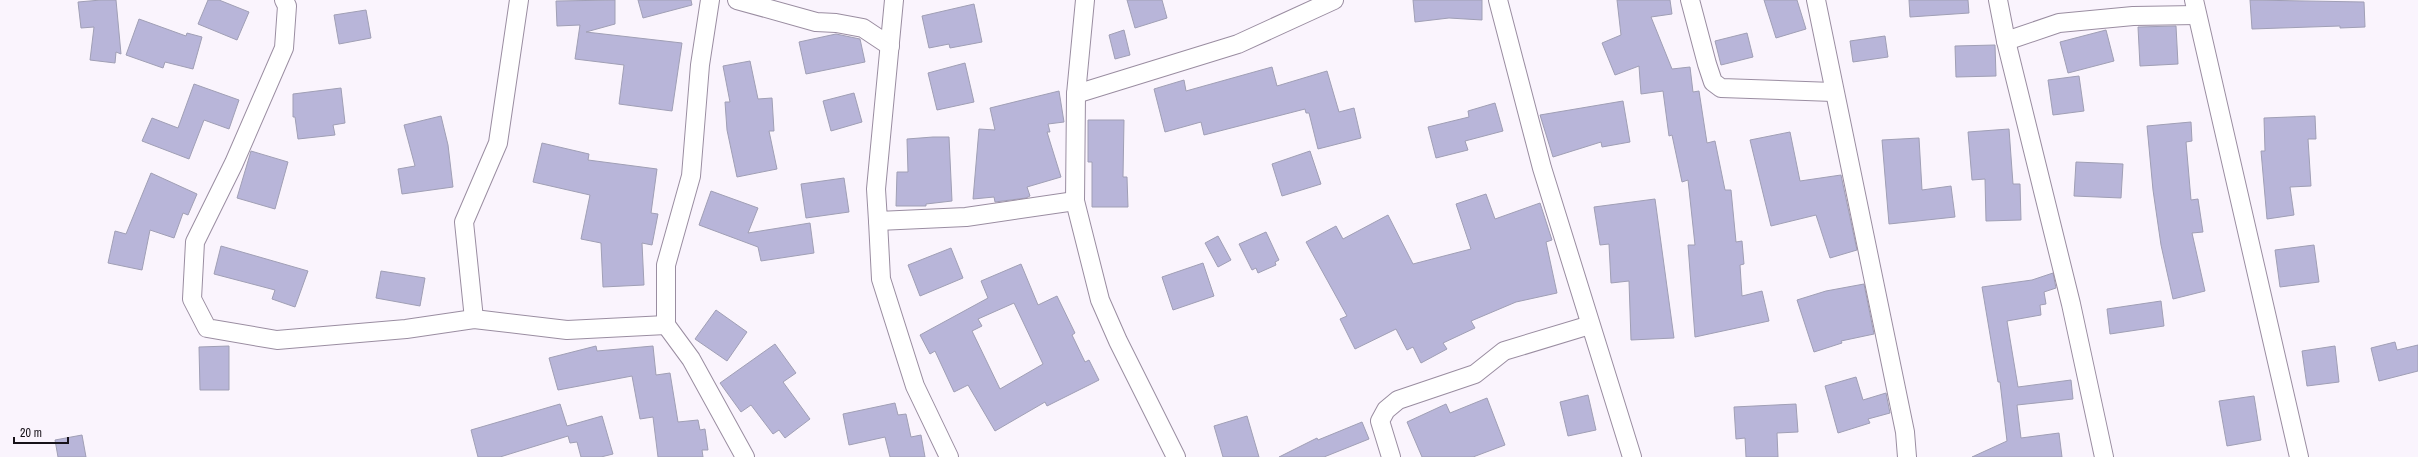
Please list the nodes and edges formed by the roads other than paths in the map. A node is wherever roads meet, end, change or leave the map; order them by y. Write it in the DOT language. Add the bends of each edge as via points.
graph roads {
  1 [pos="284,0"];
  2 [pos="519,0"];
  3 [pos="733,0"];
  4 [pos="737,0"];
  5 [pos="894,0"];
  6 [pos="1085,0"];
  7 [pos="1334,0"];
  8 [pos="1498,0"];
  9 [pos="1690,0"];
  10 [pos="1816,0"];
  11 [pos="1998,0"];
  12 [pos="710,2"];
  13 [pos="2195,7"];
  14 [pos="2006,41"];
  15 [pos="890,46"];
  16 [pos="1833,92"];
  17 [pos="1076,94"];
  18 [pos="1075,201"];
  19 [pos="878,221"];
  20 [pos="474,319"];
  21 [pos="666,325"];
  22 [pos="1590,325"];
  23 [pos="745,457"];
  24 [pos="949,457"];
  25 [pos="1176,457"];
  26 [pos="1391,457"];
  27 [pos="1632,457"];
  28 [pos="1907,457"];
  29 [pos="2104,457"];
  30 [pos="2299,457"];
  1 -- 20 [label="street" via="287,6 284,48 234,163 194,242 192,299 207,328 277,340 406,329"];
  2 -- 20 [label="street" via="498,143 464,222"];
  3 -- 12 [label="street"];
  4 -- 15 [label="street" via="816,22 863,28"];
  5 -- 15 [label="street"];
  6 -- 17 [label="street"];
  7 -- 17 [label="street" via="1238,44"];
  8 -- 22 [label="street" via="1542,168"];
  9 -- 16 [label="street" via="1713,82 1721,88"];
  10 -- 16 [label="street"];
  11 -- 14 [label="street"];
  12 -- 21 [label="street" via="700,65 691,176 666,265"];
  13 -- 14 [label="street" via="2059,24"];
  13 -- 30 [label="street"];
  14 -- 29 [label="street" via="2071,304"];
  15 -- 19 [label="street" via="876,189"];
  16 -- 28 [label="street" via="1904,432"];
  17 -- 18 [label="street"];
  18 -- 19 [label="street" via="966,217"];
  18 -- 25 [label="street" via="1100,300"];
  19 -- 24 [label="street" via="881,279 915,386"];
  20 -- 21 [label="street" via="567,330"];
  21 -- 23 [label="street" via="691,359"];
  22 -- 26 [label="street" via="1504,351 1475,374 1398,400 1386,410 1380,421"];
  22 -- 27 [label="street"];
}
